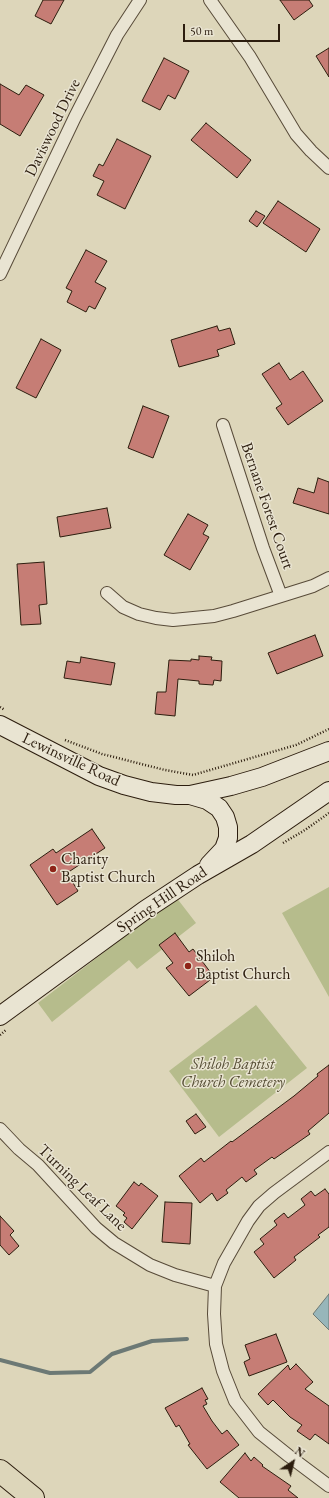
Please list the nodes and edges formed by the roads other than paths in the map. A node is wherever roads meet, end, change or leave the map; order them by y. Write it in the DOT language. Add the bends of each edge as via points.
graph roads {
  1 [pos="140,0"];
  2 [pos="210,0"];
  3 [pos="329,168"];
  4 [pos="0,274"];
  5 [pos="223,425"];
  6 [pos="329,578"];
  7 [pos="107,593"];
  8 [pos="281,596"];
  9 [pos="3,718"];
  10 [pos="329,751"];
  11 [pos="329,791"];
  12 [pos="190,795"];
  13 [pos="198,875"];
  14 [pos="4,1022"];
  15 [pos="0,1129"];
  16 [pos="329,1152"];
  17 [pos="216,1286"];
  18 [pos="0,1471"];
  19 [pos="329,1486"];
  20 [pos="33,1498"];
  1 -- 4 [label="street, Daviswood Drive" via="117,35 85,97"];
  2 -- 3 [label="street" via="250,57 296,134"];
  5 -- 8 [label="street, Bernane Forest Court"];
  6 -- 8 [label="street"];
  7 -- 8 [label="street" via="123,607 139,614 173,620 214,616"];
  9 -- 12 [label="main road, Lewinsville Road" via="105,779 151,792"];
  10 -- 12 [label="main road, Lewinsville Road" via="262,777"];
  11 -- 13 [label="main road, Spring Hill Road" via="252,844"];
  12 -- 13 [label="main road" via="207,800 219,808 228,827 224,849"];
  13 -- 14 [label="main road, Spring Hill Road" via="145,910"];
  15 -- 17 [label="street, Turning Leaf Lane" via="38,1165 96,1228 114,1243 150,1265"];
  16 -- 17 [label="street" via="259,1206 235,1242"];
  17 -- 19 [label="street" via="216,1344 235,1401 259,1432"];
  18 -- 20 [label="highway"];
}
